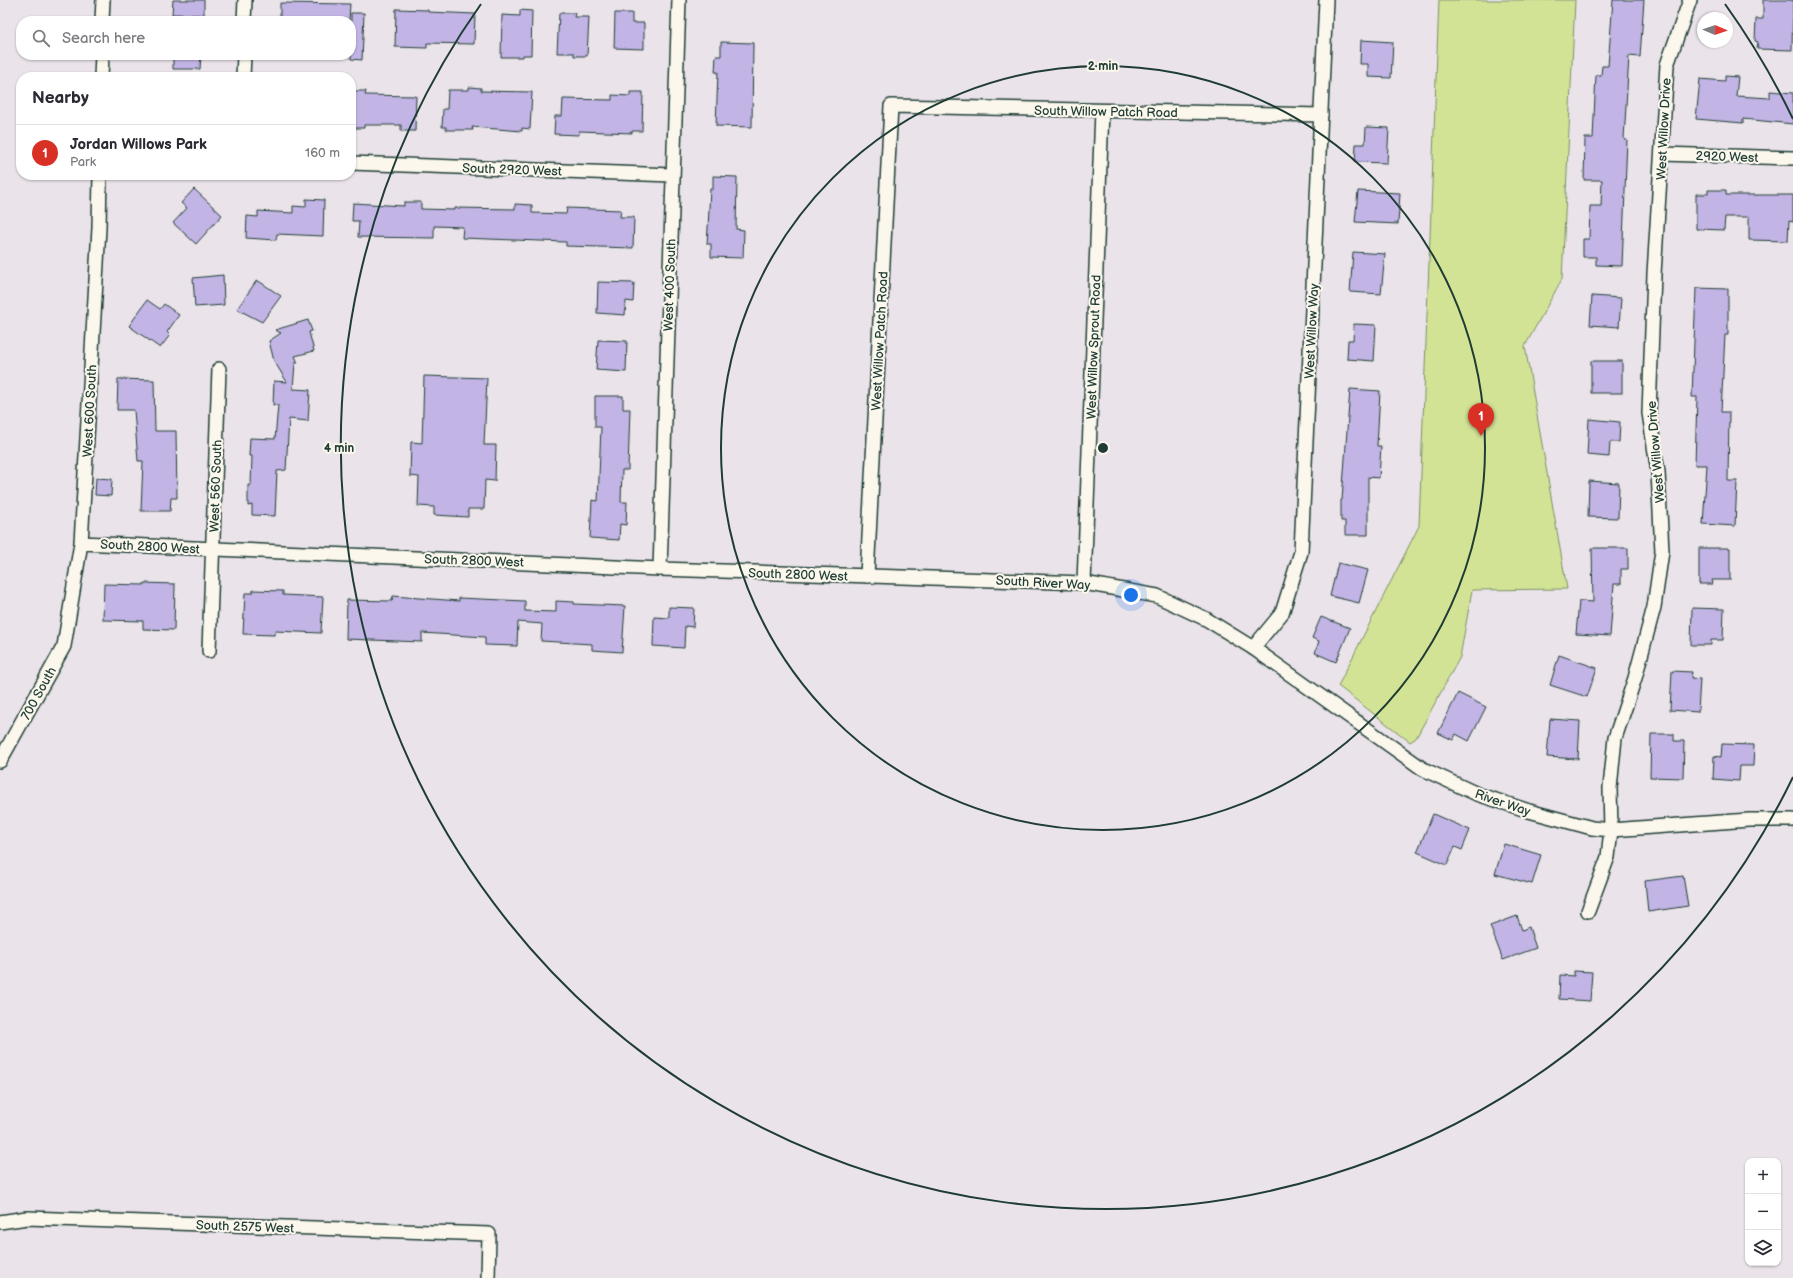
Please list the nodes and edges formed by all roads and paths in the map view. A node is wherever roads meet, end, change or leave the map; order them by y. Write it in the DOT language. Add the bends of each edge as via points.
graph roads {
  1 [pos="103,0"];
  2 [pos="245,0"];
  3 [pos="679,0"];
  4 [pos="1326,0"];
  5 [pos="1690,0"];
  6 [pos="102,16"];
  7 [pos="244,16"];
  8 [pos="102,60"];
  9 [pos="244,60"];
  10 [pos="101,72"];
  11 [pos="243,72"];
  12 [pos="891,106"];
  13 [pos="1102,111"];
  14 [pos="1321,115"];
  15 [pos="1662,154"];
  16 [pos="1793,158"];
  17 [pos="356,163"];
  18 [pos="672,175"];
  19 [pos="100,180"];
  20 [pos="219,369"];
  21 [pos="82,543"];
  22 [pos="212,550"];
  23 [pos="660,569"];
  24 [pos="867,576"];
  25 [pos="1084,582"];
  26 [pos="64,646"];
  27 [pos="1253,648"];
  28 [pos="209,651"];
  29 [pos="0,761"];
  30 [pos="1793,820"];
  31 [pos="1611,830"];
  32 [pos="1588,911"];
  33 [pos="0,1222"];
  34 [pos="488,1278"];
  1 -- 6 [label="street"];
  2 -- 7 [label="street"];
  3 -- 18 [label="street, West 400 South"];
  4 -- 14 [label="street, West Willow Way"];
  5 -- 15 [label="street, West Willow Drive" via="1667,65"];
  8 -- 10 [label="street"];
  9 -- 11 [label="street"];
  12 -- 13 [label="street, South Willow Patch Road"];
  12 -- 24 [label="street, West Willow Patch Road"];
  13 -- 14 [label="street, South Willow Patch Road"];
  13 -- 25 [label="street, West Willow Sprout Road"];
  14 -- 27 [label="street, West Willow Way" via="1301,552 1282,613"];
  15 -- 16 [label="street, 2920 West"];
  15 -- 31 [label="street, West Willow Drive" via="1649,413 1658,472 1662,551 1654,607 1635,678 1615,738 1610,788"];
  17 -- 18 [label="street, South 2920 West"];
  18 -- 23 [label="street, West 400 South"];
  19 -- 21 [label="street, West 600 South"];
  20 -- 22 [label="street, West 560 South"];
  21 -- 22 [label="street, South 2800 West"];
  21 -- 26 [label="street, West 600 South"];
  22 -- 23 [label="street, South 2800 West"];
  22 -- 28 [label="street, West 560 South"];
  23 -- 24 [label="street, South 2800 West"];
  24 -- 25 [label="street, South River Way"];
  25 -- 27 [label="street, South River Way" via="1157,596 1206,619"];
  26 -- 29 [label="street, 700 South"];
  27 -- 31 [label="street, River Way" via="1423,769 1477,794 1522,809 1592,828"];
  30 -- 31 [label="street, River Way" via="1749,820"];
  31 -- 32 [label="street, West Willow Drive" via="1608,858"];
  33 -- 34 [label="street, South 2575 West" via="27,1218 489,1234"];
}
